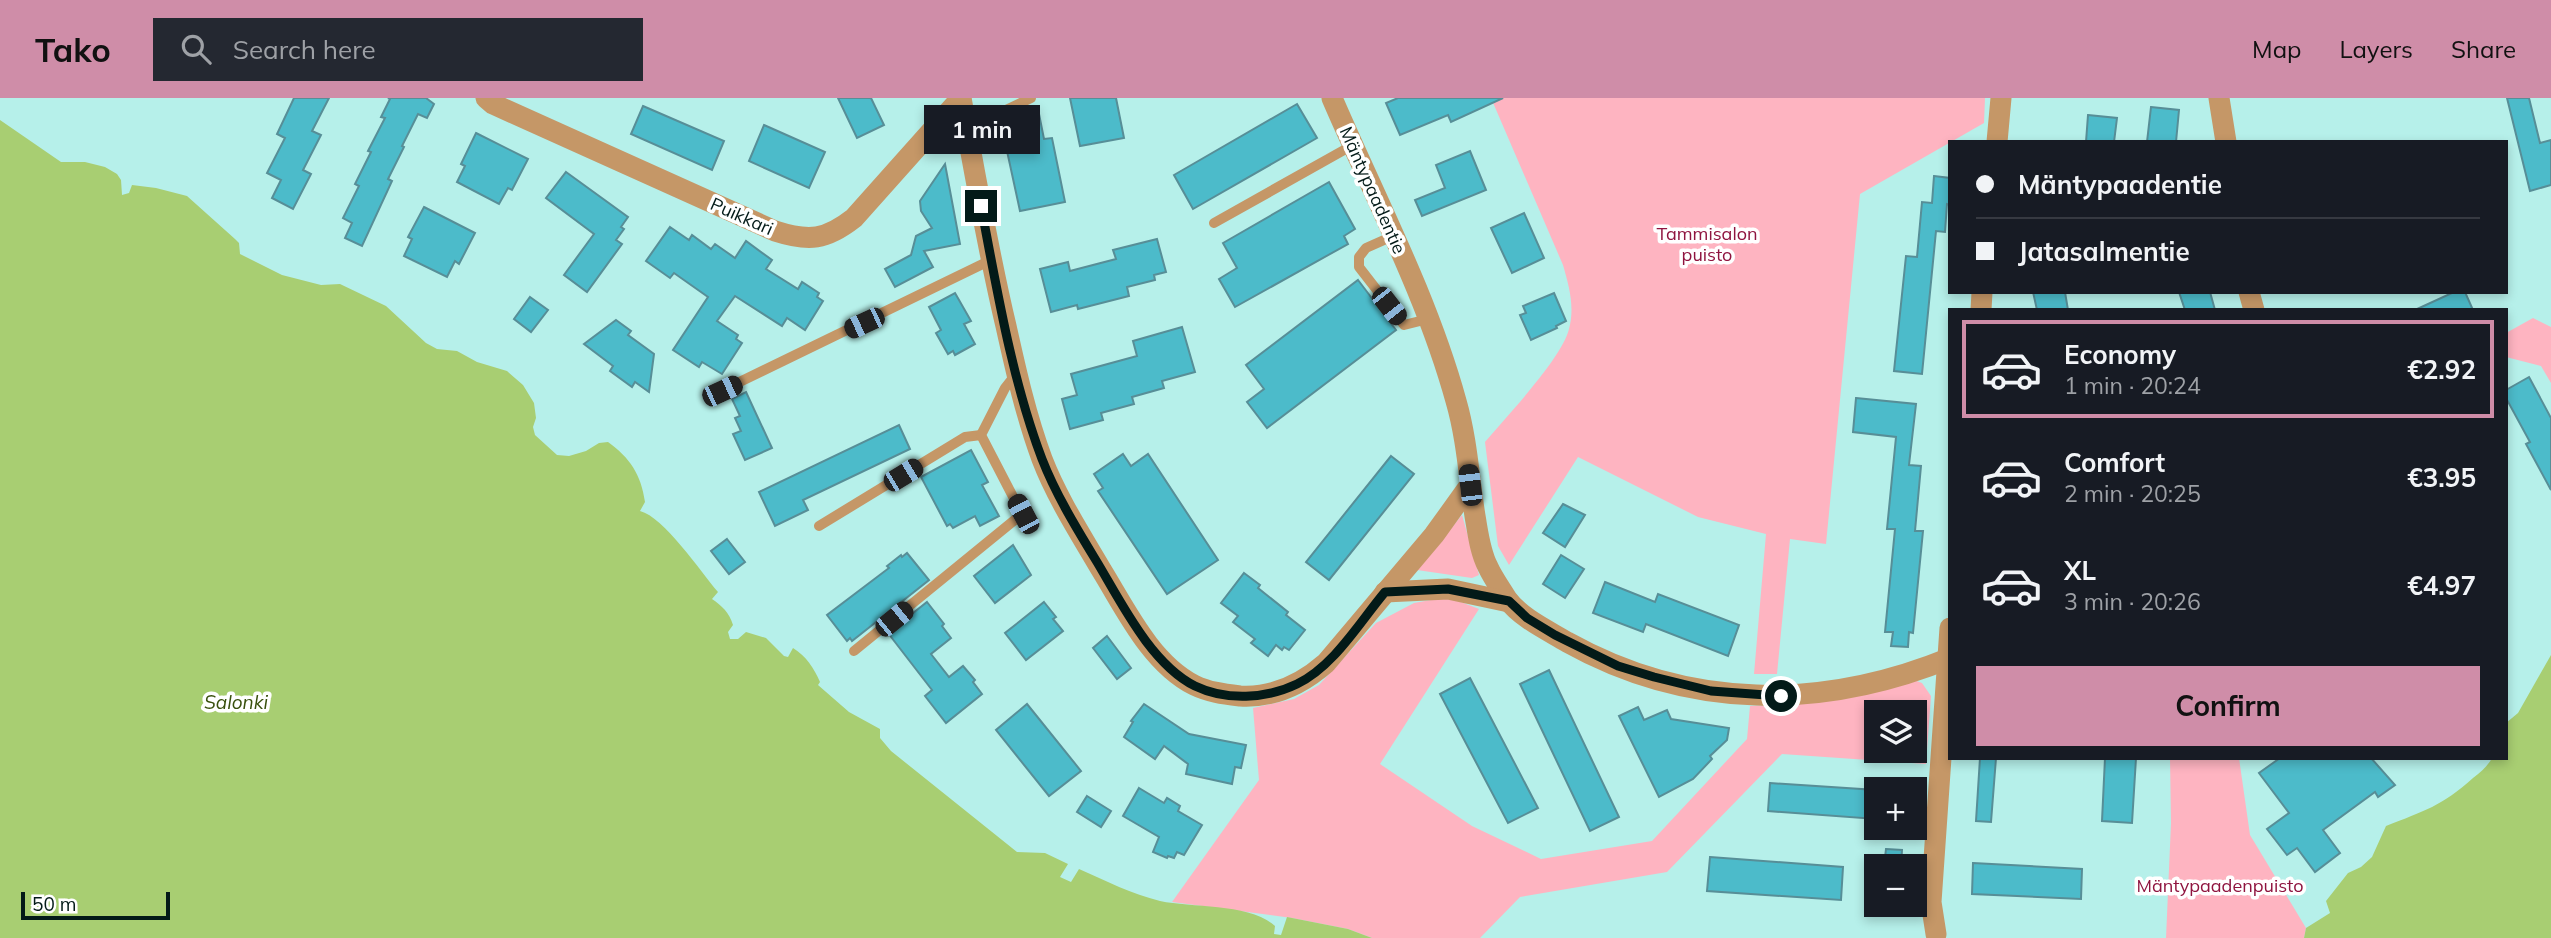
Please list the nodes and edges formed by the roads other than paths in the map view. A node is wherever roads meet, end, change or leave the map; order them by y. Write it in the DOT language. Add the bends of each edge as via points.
graph roads {
  1 [pos="486,98"];
  2 [pos="961,98"];
  3 [pos="1031,98"];
  4 [pos="1332,98"];
  5 [pos="2001,98"];
  6 [pos="2219,98"];
  7 [pos="966,126"];
  8 [pos="1997,140"];
  9 [pos="2226,140"];
  10 [pos="1353,145"];
  11 [pos="1214,223"];
  12 [pos="1393,236"];
  13 [pos="991,260"];
  14 [pos="1428,319"];
  15 [pos="1016,374"];
  16 [pos="722,391"];
  17 [pos="981,435"];
  18 [pos="1470,485"];
  19 [pos="819,526"];
  20 [pos="1385,592"];
  21 [pos="1509,601"];
  22 [pos="854,651"];
  23 [pos="1948,658"];
  24 [pos="1936,934"];
  1 -- 2 [label="street, Puikkari" via="775,231 811,237 836,232 855,218"];
  2 -- 7 [label="street"];
  3 -- 7 [label="lane"];
  4 -- 10 [label="street, Mäntypaadentie"];
  5 -- 8 [label="street"];
  6 -- 9 [label="street"];
  7 -- 13 [label="street"];
  10 -- 11 [label="lane"];
  10 -- 12 [label="street, Mäntypaadentie"];
  12 -- 14 [label="street, Mäntypaadentie"];
  12 -- 14 [label="lane" via="1366,248 1359,267 1404,325"];
  13 -- 15 [label="street"];
  13 -- 16 [label="lane"];
  14 -- 18 [label="street, Mäntypaadentie" via="1457,403"];
  15 -- 17 [label="lane"];
  15 -- 20 [label="street" via="1042,458 1077,530 1146,640 1164,662 1195,686 1260,696 1297,684 1326,663"];
  17 -- 19 [label="lane" via="965,437"];
  17 -- 22 [label="lane" via="1023,514"];
  18 -- 20 [label="street"];
  18 -- 21 [label="street, Mäntypaadentie" via="1487,567"];
  20 -- 21 [label="street, Mäntypaadentie" via="1448,589"];
  21 -- 23 [label="street, Mäntypaadentie" via="1527,618 1618,666 1711,691 1765,696 1846,690"];
  23 -- 24 [label="street" via="1931,902"];
}
